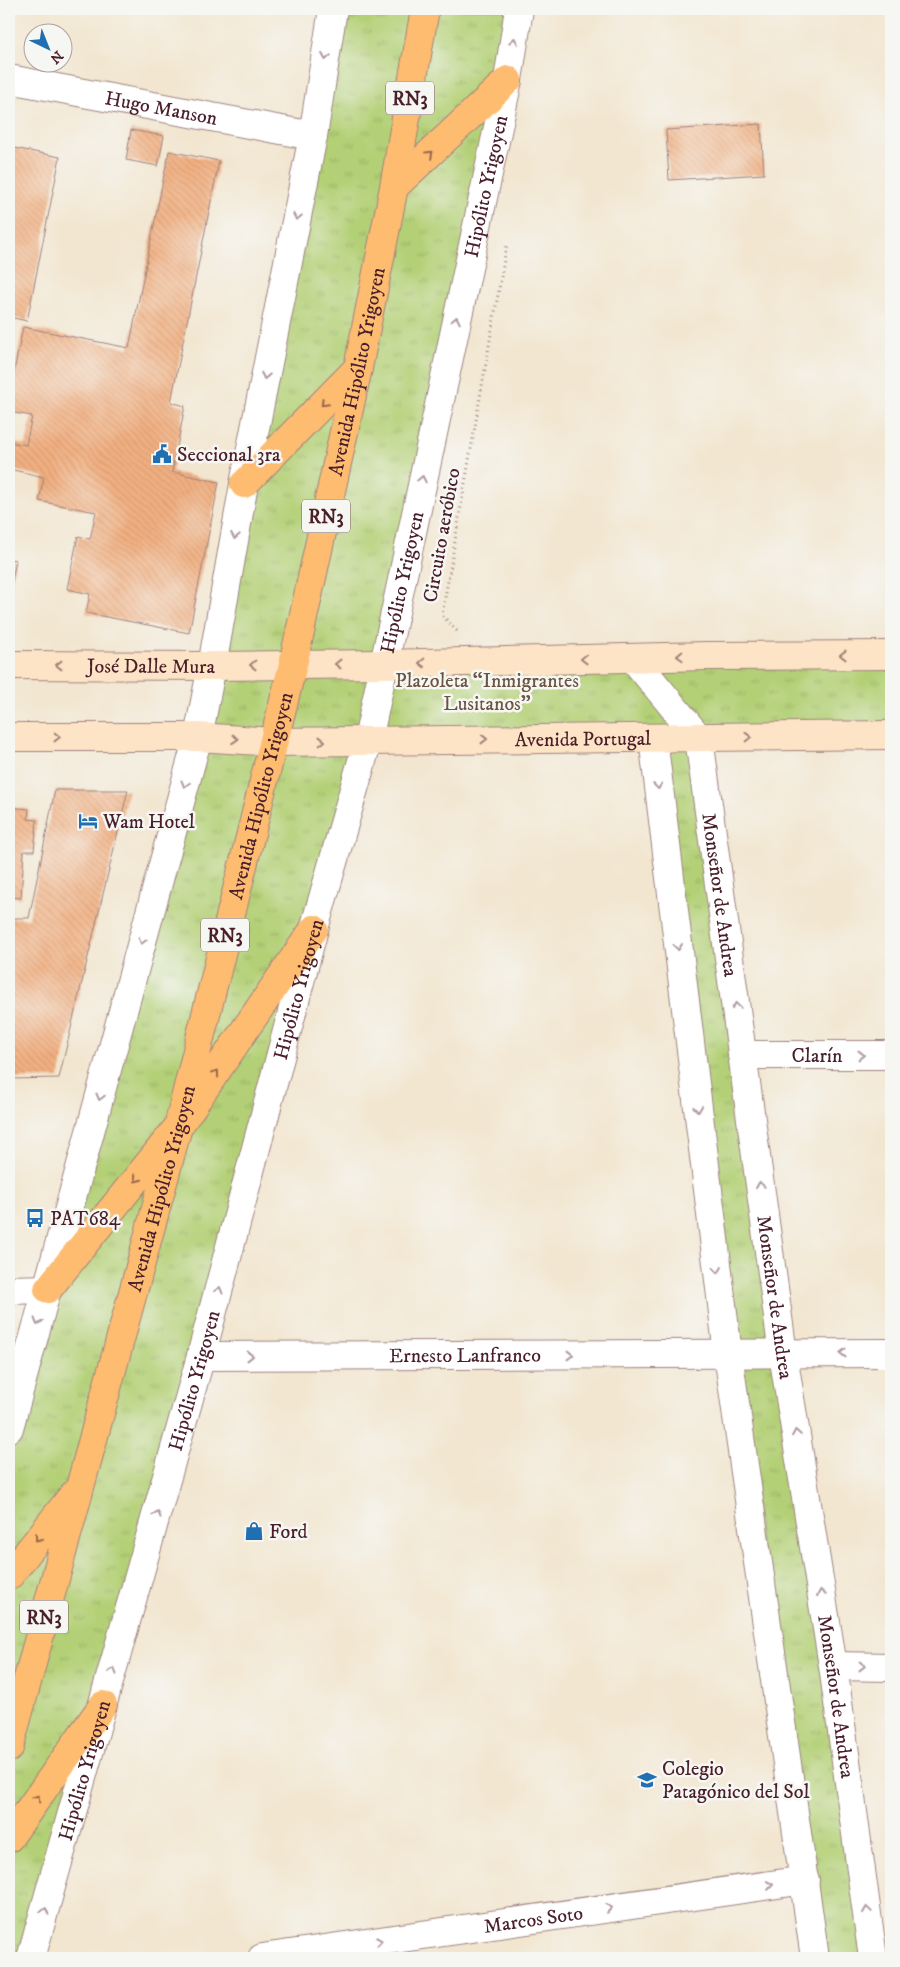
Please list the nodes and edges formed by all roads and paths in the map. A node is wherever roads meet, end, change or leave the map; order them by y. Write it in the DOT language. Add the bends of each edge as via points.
graph roads {
  1 [pos="334,9"];
  2 [pos="425,9"];
  3 [pos="519,9"];
  4 [pos="9,79"];
  5 [pos="508,80"];
  6 [pos="313,136"];
  7 [pos="394,188"];
  8 [pos="508,234"];
  9 [pos="358,368"];
  10 [pos="244,484"];
  11 [pos="460,635"];
  12 [pos="891,655"];
  13 [pos="633,658"];
  14 [pos="293,664"];
  15 [pos="382,664"];
  16 [pos="9,665"];
  17 [pos="212,666"];
  18 [pos="891,735"];
  19 [pos="9,737"];
  20 [pos="198,737"];
  21 [pos="653,738"];
  22 [pos="699,738"];
  23 [pos="368,740"];
  24 [pos="273,742"];
  25 [pos="314,930"];
  26 [pos="742,1055"];
  27 [pos="891,1055"];
  28 [pos="178,1127"];
  29 [pos="48,1289"];
  30 [pos="9,1290"];
  31 [pos="891,1353"];
  32 [pos="728,1354"];
  33 [pos="783,1354"];
  34 [pos="201,1356"];
  35 [pos="9,1428"];
  36 [pos="80,1486"];
  37 [pos="9,1576"];
  38 [pos="833,1666"];
  39 [pos="891,1667"];
  40 [pos="103,1705"];
  41 [pos="9,1748"];
  42 [pos="9,1838"];
  43 [pos="805,1880"];
  44 [pos="31,1958"];
  45 [pos="262,1958"];
  46 [pos="815,1958"];
  47 [pos="873,1958"];
  1 -- 6 [label="street, one-way"];
  2 -- 7 [label="highway, Avenida Hipólito Yrigoyen / RN3"];
  5 -- 3 [label="street, Hipólito Yrigoyen, one-way"];
  4 -- 6 [label="street, Hugo Manson"];
  7 -- 5 [label="highway, one-way"];
  15 -- 5 [label="street, Hipólito Yrigoyen, one-way"];
  6 -- 10 [label="street, one-way"];
  7 -- 9 [label="highway, Avenida Hipólito Yrigoyen / RN3"];
  8 -- 11 [label="path, Circuito aeróbico" via="442,615"];
  9 -- 10 [label="highway, one-way"];
  9 -- 14 [label="highway, Avenida Hipólito Yrigoyen / RN3"];
  10 -- 17 [label="street, one-way"];
  12 -- 13 [label="main road, one-way"];
  13 -- 15 [label="main road, one-way"];
  13 -- 22 [label="street"];
  15 -- 14 [label="main road, one-way"];
  14 -- 17 [label="main road, José Dalle Mura, one-way"];
  14 -- 24 [label="highway, Avenida Hipólito Yrigoyen / RN3"];
  15 -- 23 [label="street, Hipólito Yrigoyen"];
  17 -- 16 [label="main road, José Dalle Mura, one-way"];
  17 -- 20 [label="street"];
  22 -- 18 [label="main road, Avenida Portugal, one-way"];
  19 -- 20 [label="main road, one-way"];
  20 -- 24 [label="main road, one-way"];
  20 -- 29 [label="street, one-way"];
  21 -- 22 [label="main road, Avenida Portugal"];
  23 -- 21 [label="main road, Avenida Portugal, one-way"];
  21 -- 32 [label="street, one-way"];
  26 -- 22 [label="street, Monseñor de Andrea, one-way"];
  24 -- 23 [label="main road, Avenida Portugal, one-way"];
  23 -- 25 [label="street, Hipólito Yrigoyen"];
  24 -- 28 [label="highway, Avenida Hipólito Yrigoyen / RN3"];
  28 -- 25 [label="highway, one-way"];
  34 -- 25 [label="street, Hipólito Yrigoyen, one-way"];
  26 -- 27 [label="street, Clarín, one-way"];
  33 -- 26 [label="street, Monseñor de Andrea, one-way"];
  28 -- 29 [label="highway, one-way"];
  28 -- 36 [label="highway, Avenida Hipólito Yrigoyen / RN3"];
  29 -- 30 [label="street"];
  29 -- 35 [label="street, one-way"];
  31 -- 33 [label="street, Ernesto Lanfranco, one-way"];
  32 -- 33 [label="street, Ernesto Lanfranco"];
  34 -- 32 [label="street, Ernesto Lanfranco, one-way"];
  32 -- 43 [label="street"];
  38 -- 33 [label="street, Monseñor de Andrea, one-way"];
  40 -- 34 [label="street, Hipólito Yrigoyen, one-way"];
  36 -- 37 [label="highway, one-way"];
  36 -- 41 [label="highway, Avenida Hipólito Yrigoyen / RN3"];
  38 -- 39 [label="street, one-way"];
  47 -- 38 [label="street, Monseñor de Andrea, one-way"];
  42 -- 40 [label="highway, one-way"];
  44 -- 40 [label="street, Hipólito Yrigoyen, one-way"];
  45 -- 43 [label="street, Marcos Soto, one-way"];
  43 -- 46 [label="street"];
}
